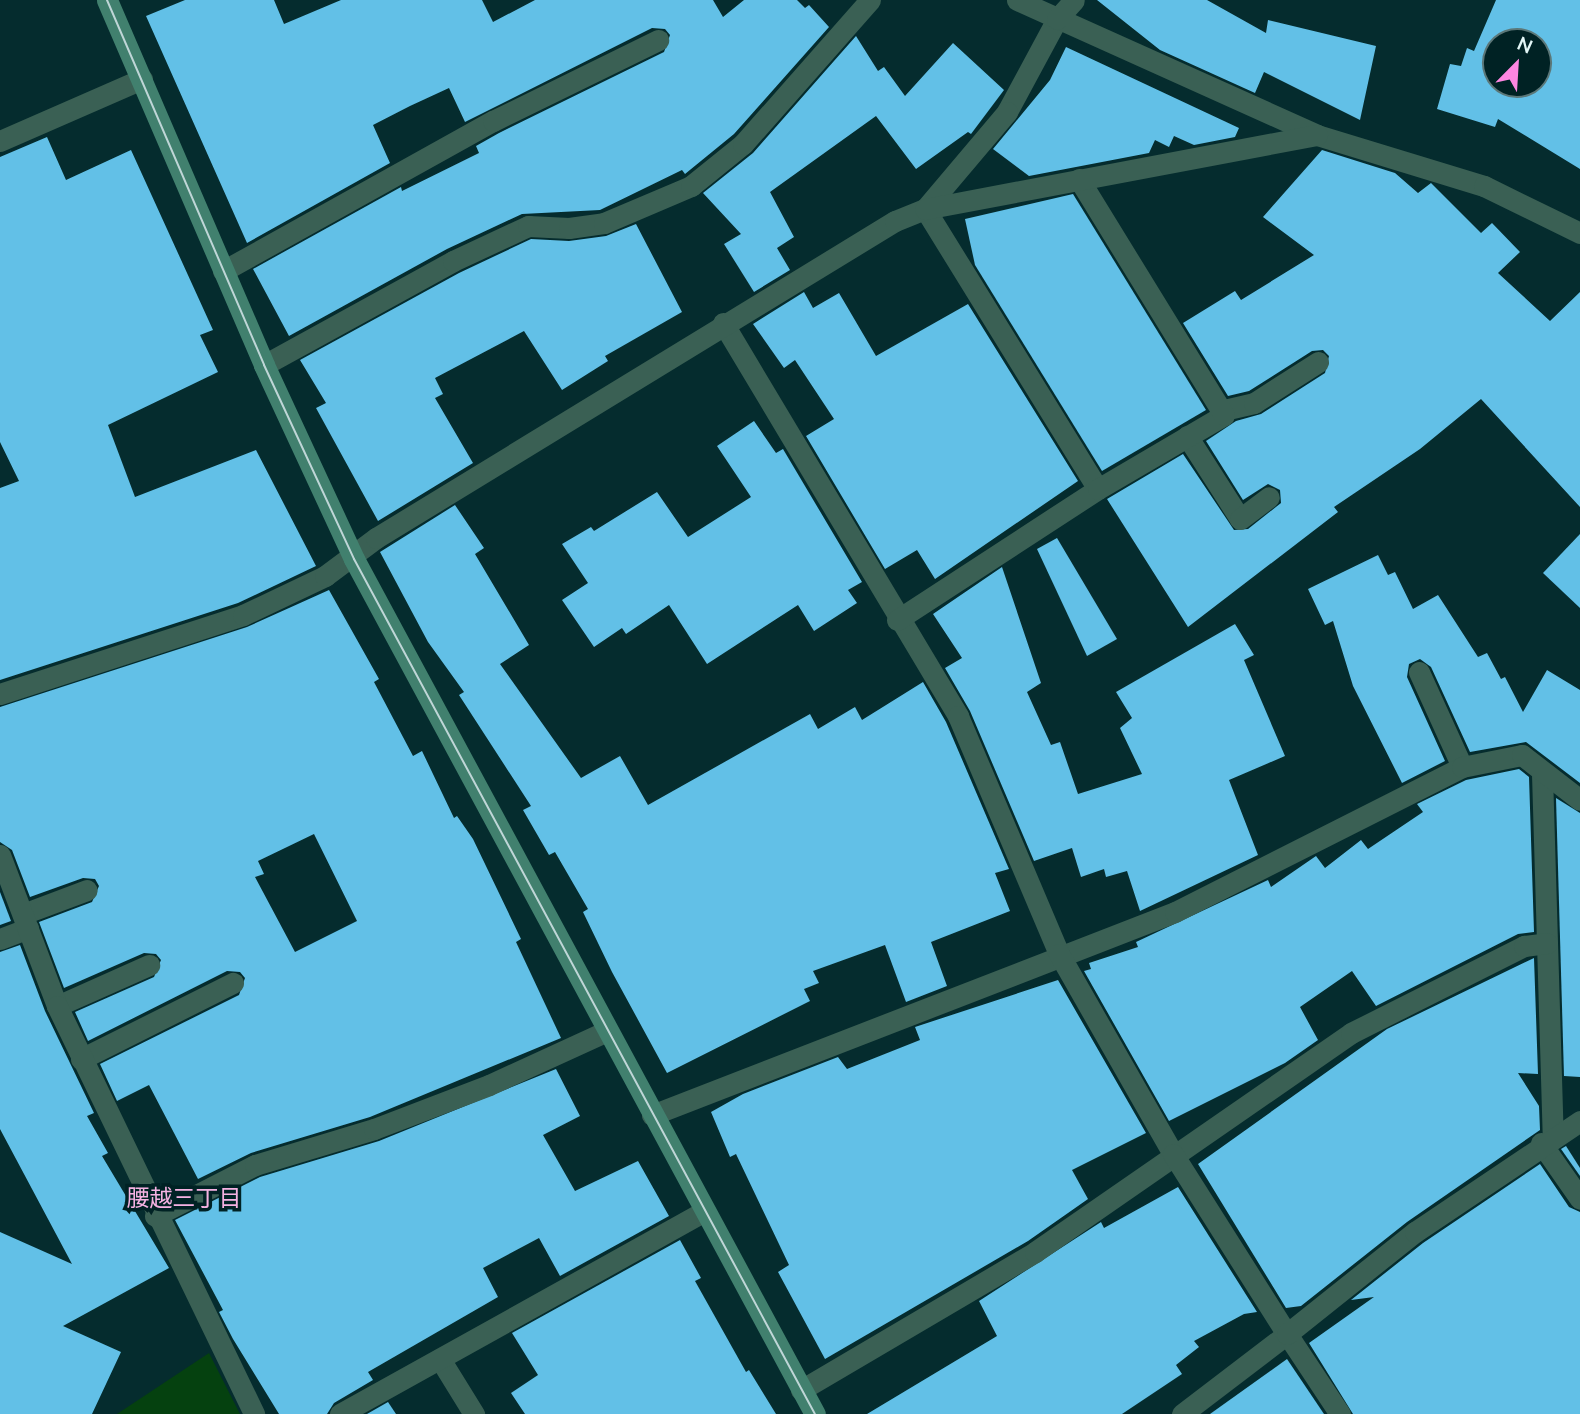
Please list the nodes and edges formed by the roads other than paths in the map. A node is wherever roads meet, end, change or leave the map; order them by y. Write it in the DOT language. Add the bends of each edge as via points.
graph roads {
  1 [pos="107,0"];
  2 [pos="870,0"];
  3 [pos="1017,0"];
  4 [pos="1074,0"];
  5 [pos="1058,19"];
  6 [pos="658,40"];
  7 [pos="142,79"];
  8 [pos="1317,135"];
  9 [pos="0,141"];
  10 [pos="1079,179"];
  11 [pos="925,209"];
  12 [pos="1580,233"];
  13 [pos="223,271"];
  14 [pos="723,323"];
  15 [pos="1318,362"];
  16 [pos="264,365"];
  17 [pos="1224,410"];
  18 [pos="1187,436"];
  19 [pos="1098,489"];
  20 [pos="1269,498"];
  21 [pos="354,559"];
  22 [pos="897,620"];
  23 [pos="1419,672"];
  24 [pos="0,694"];
  25 [pos="1462,767"];
  26 [pos="1542,774"];
  27 [pos="1580,800"];
  28 [pos="0,855"];
  29 [pos="87,890"];
  30 [pos="25,921"];
  31 [pos="0,939"];
  32 [pos="1547,943"];
  33 [pos="1059,954"];
  34 [pos="149,965"];
  35 [pos="233,983"];
  36 [pos="57,1006"];
  37 [pos="607,1031"];
  38 [pos="82,1059"];
  39 [pos="652,1115"];
  40 [pos="1579,1123"];
  41 [pos="1547,1139"];
  42 [pos="1173,1154"];
  43 [pos="1580,1199"];
  44 [pos="704,1211"];
  45 [pos="155,1216"];
  46 [pos="1287,1334"];
  47 [pos="440,1359"];
  48 [pos="801,1390"];
  49 [pos="254,1414"];
  50 [pos="340,1414"];
  51 [pos="474,1414"];
  52 [pos="815,1414"];
  53 [pos="1182,1414"];
  54 [pos="1339,1414"];
  1 -- 7 [label="street"];
  2 -- 16 [label="street" via="743,144 691,186 604,223 569,228 528,226 453,261"];
  3 -- 5 [label="street"];
  4 -- 5 [label="street"];
  5 -- 8 [label="street"];
  5 -- 11 [label="street" via="1007,112"];
  6 -- 13 [label="street" via="492,121"];
  7 -- 9 [label="street"];
  7 -- 13 [label="street"];
  8 -- 10 [label="street"];
  8 -- 12 [label="street" via="1484,186"];
  10 -- 11 [label="street"];
  10 -- 17 [label="street"];
  11 -- 14 [label="street" via="895,221"];
  11 -- 19 [label="street"];
  13 -- 16 [label="street"];
  14 -- 21 [label="street" via="376,538"];
  14 -- 22 [label="street"];
  15 -- 17 [label="street" via="1254,403"];
  16 -- 21 [label="street"];
  17 -- 18 [label="street" via="1224,415"];
  18 -- 19 [label="street"];
  18 -- 20 [label="street" via="1240,519"];
  19 -- 22 [label="street"];
  21 -- 24 [label="street" via="243,615"];
  21 -- 37 [label="street"];
  22 -- 33 [label="street" via="958,716"];
  23 -- 25 [label="street"];
  25 -- 26 [label="street" via="1522,755"];
  25 -- 33 [label="street" via="1175,912"];
  26 -- 27 [label="street"];
  26 -- 32 [label="street"];
  28 -- 30 [label="street"];
  29 -- 30 [label="street"];
  30 -- 31 [label="street"];
  30 -- 36 [label="street"];
  32 -- 41 [label="street"];
  32 -- 42 [label="street" via="1511,952 1351,1033"];
  33 -- 39 [label="street"];
  33 -- 42 [label="street"];
  34 -- 36 [label="street"];
  35 -- 38 [label="street"];
  36 -- 38 [label="street"];
  37 -- 39 [label="street"];
  37 -- 45 [label="street" via="438,1104 255,1165"];
  38 -- 45 [label="street"];
  39 -- 44 [label="street"];
  40 -- 41 [label="street"];
  41 -- 43 [label="street"];
  41 -- 46 [label="street" via="1415,1231"];
  42 -- 46 [label="street"];
  42 -- 48 [label="street" via="1035,1252"];
  44 -- 47 [label="street"];
  44 -- 48 [label="street"];
  45 -- 49 [label="street"];
  46 -- 53 [label="street"];
  46 -- 54 [label="street"];
  47 -- 50 [label="street"];
  47 -- 51 [label="street"];
  48 -- 52 [label="street"];
}
